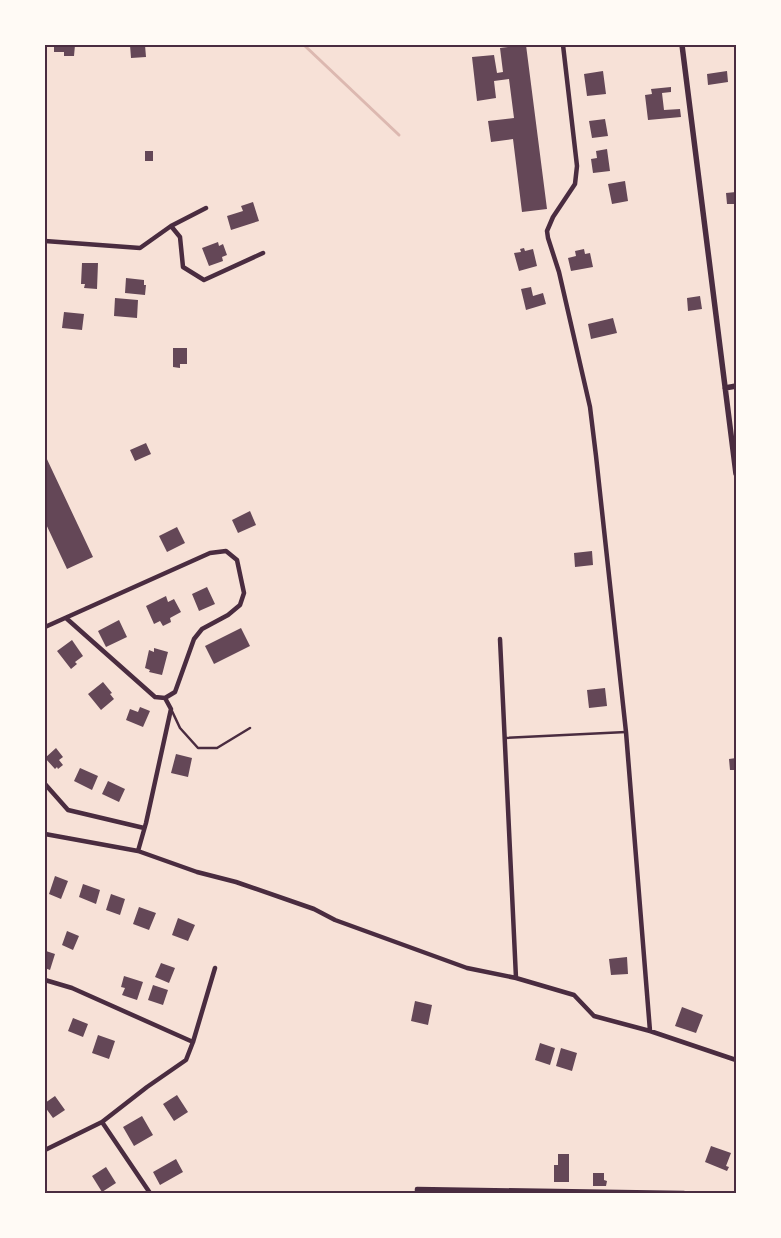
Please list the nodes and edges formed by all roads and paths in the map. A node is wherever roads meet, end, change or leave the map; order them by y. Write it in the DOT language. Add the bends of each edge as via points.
graph roads {
  1 [pos="563,45"];
  2 [pos="682,45"];
  3 [pos="206,208"];
  4 [pos="171,226"];
  5 [pos="45,241"];
  6 [pos="263,253"];
  7 [pos="736,386"];
  8 [pos="725,388"];
  9 [pos="736,474"];
  10 [pos="66,618"];
  11 [pos="45,627"];
  12 [pos="500,639"];
  13 [pos="165,698"];
  14 [pos="171,709"];
  15 [pos="250,728"];
  16 [pos="626,732"];
  17 [pos="505,738"];
  18 [pos="45,784"];
  19 [pos="144,828"];
  20 [pos="45,834"];
  21 [pos="138,852"];
  22 [pos="215,968"];
  23 [pos="516,978"];
  24 [pos="45,980"];
  25 [pos="650,1031"];
  26 [pos="193,1042"];
  27 [pos="736,1060"];
  28 [pos="102,1122"];
  29 [pos="45,1150"];
  30 [pos="417,1191"];
  31 [pos="150,1193"];
  32 [pos="684,1193"];
  1 -- 16 [label="street" via="577,166 575,184 552,217 547,231 560,272 590,408"];
  2 -- 8 [label="street"];
  3 -- 4 [label="street"];
  4 -- 5 [label="street" via="140,248"];
  4 -- 6 [label="street" via="180,237 183,267 204,280"];
  7 -- 8 [label="street"];
  8 -- 9 [label="street"];
  10 -- 11 [label="street"];
  10 -- 13 [label="street" via="155,697"];
  10 -- 13 [label="street" via="210,553 226,551 237,560 244,593 240,605 202,628 194,640 175,692"];
  12 -- 17 [label="street"];
  13 -- 14 [label="street"];
  14 -- 15 [label="lane" via="180,728 198,748 217,748"];
  14 -- 19 [label="street"];
  16 -- 17 [label="lane"];
  16 -- 25 [label="street"];
  17 -- 23 [label="street"];
  18 -- 19 [label="street" via="68,810"];
  19 -- 21 [label="street"];
  20 -- 21 [label="street"];
  21 -- 23 [label="street" via="314,909 335,920 467,968"];
  22 -- 26 [label="street"];
  23 -- 25 [label="street" via="574,996 594,1016"];
  24 -- 26 [label="street" via="72,988"];
  25 -- 27 [label="street"];
  26 -- 28 [label="street" via="186,1060"];
  28 -- 29 [label="street"];
  28 -- 31 [label="street"];
  30 -- 32 [label="street"];
}
